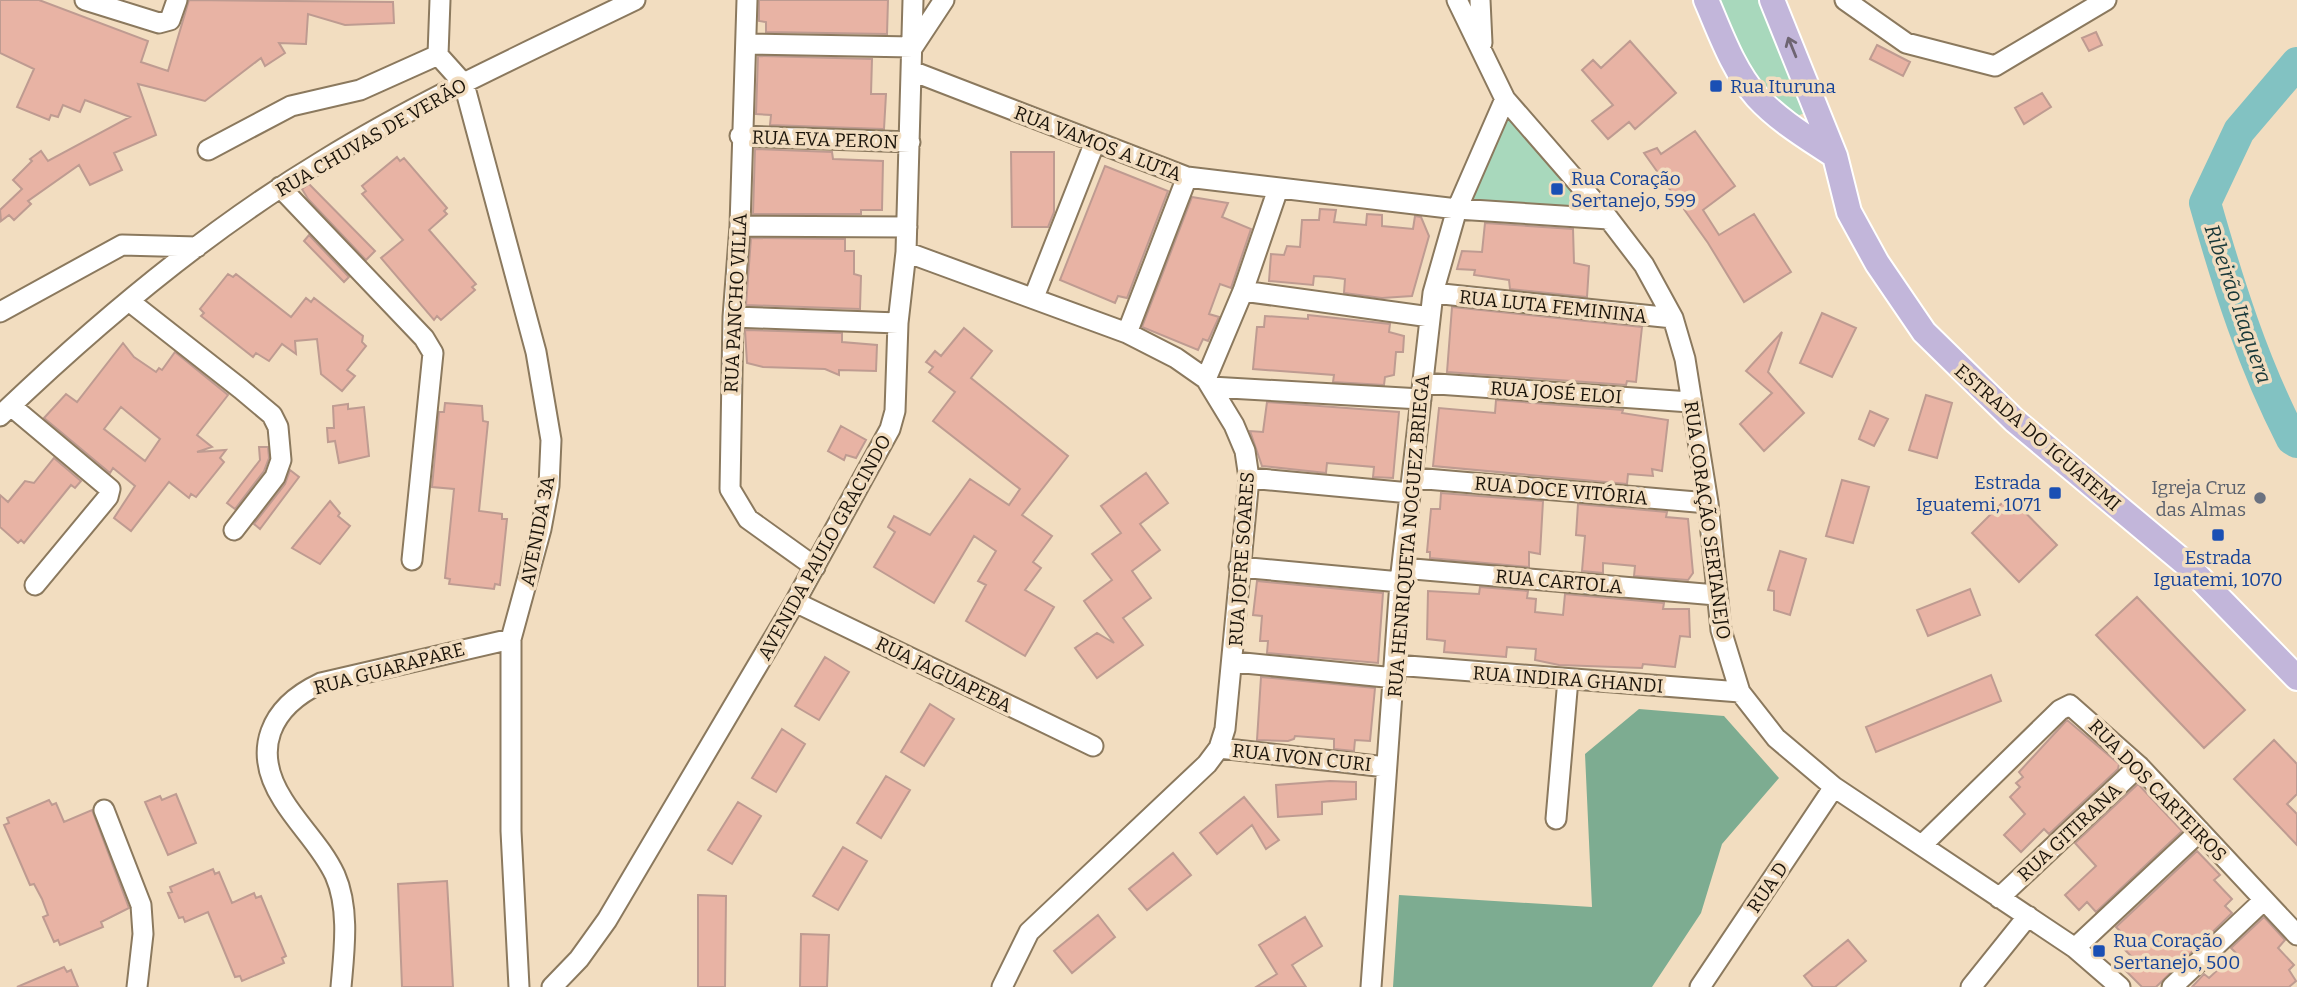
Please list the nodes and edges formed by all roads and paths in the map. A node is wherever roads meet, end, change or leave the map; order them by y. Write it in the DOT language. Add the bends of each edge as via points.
graph roads {
  1 [pos="85,0"];
  2 [pos="177,0"];
  3 [pos="440,0"];
  4 [pos="635,0"];
  5 [pos="747,0"];
  6 [pos="913,0"];
  7 [pos="944,0"];
  8 [pos="1457,0"];
  9 [pos="1480,0"];
  10 [pos="1706,0"];
  11 [pos="1772,0"];
  12 [pos="1845,0"];
  13 [pos="2106,0"];
  14 [pos="746,44"];
  15 [pos="913,47"];
  16 [pos="1482,54"];
  17 [pos="438,55"];
  18 [pos="912,71"];
  19 [pos="464,84"];
  20 [pos="1505,99"];
  21 [pos="1814,102"];
  22 [pos="1778,118"];
  23 [pos="740,136"];
  24 [pos="910,142"];
  25 [pos="1095,142"];
  26 [pos="208,150"];
  27 [pos="1835,156"];
  28 [pos="1187,177"];
  29 [pos="280,187"];
  30 [pos="1278,189"];
  31 [pos="1457,209"];
  32 [pos="1609,219"];
  33 [pos="740,226"];
  34 [pos="907,227"];
  35 [pos="197,247"];
  36 [pos="906,252"];
  37 [pos="1243,291"];
  38 [pos="1433,293"];
  39 [pos="1034,297"];
  40 [pos="129,301"];
  41 [pos="0,312"];
  42 [pos="733,317"];
  43 [pos="1430,317"];
  44 [pos="1673,318"];
  45 [pos="898,323"];
  46 [pos="1127,333"];
  47 [pos="1209,383"];
  48 [pos="1422,391"];
  49 [pos="1690,402"];
  50 [pos="6,411"];
  51 [pos="1249,478"];
  52 [pos="1412,486"];
  53 [pos="1708,503"];
  54 [pos="234,530"];
  55 [pos="412,560"];
  56 [pos="815,567"];
  57 [pos="1239,567"];
  58 [pos="1401,575"];
  59 [pos="35,585"];
  60 [pos="1716,595"];
  61 [pos="795,602"];
  62 [pos="511,639"];
  63 [pos="1234,662"];
  64 [pos="1395,672"];
  65 [pos="2297,678"];
  66 [pos="1568,679"];
  67 [pos="1740,692"];
  68 [pos="1093,746"];
  69 [pos="1219,748"];
  70 [pos="1387,766"];
  71 [pos="2139,766"];
  72 [pos="1834,787"];
  73 [pos="104,810"];
  74 [pos="1556,819"];
  75 [pos="2200,831"];
  76 [pos="1922,845"];
  77 [pos="1999,898"];
  78 [pos="2264,900"];
  79 [pos="2028,916"];
  80 [pos="2297,935"];
  81 [pos="2075,948"];
  82 [pos="137,987"];
  83 [pos="341,987"];
  84 [pos="519,987"];
  85 [pos="552,987"];
  86 [pos="1002,987"];
  87 [pos="1371,987"];
  88 [pos="1700,987"];
  89 [pos="1971,987"];
  90 [pos="2120,987"];
  91 [pos="2172,987"];
  1 -- 2 [label="street" via="159,23 167,22"];
  3 -- 17 [label="street"];
  4 -- 19 [label="street, RUA CHUVAS DE VERÃO"];
  5 -- 14 [label="street, RUA PANCHO VILLA"];
  6 -- 15 [label="street, AVENIDA PAULO GRACINDO"];
  7 -- 15 [label="street"];
  8 -- 16 [label="street, RUA CORAÇÃO SERTANEJO"];
  9 -- 16 [label="street, RUA CORAÇÃO SERTANEJO"];
  10 -- 22 [label="main road" via="1740,73"];
  21 -- 11 [label="main road, ESTRADA DO IGUATEMI, one-way"];
  12 -- 13 [label="street" via="1906,43 1995,66"];
  14 -- 15 [label="street"];
  14 -- 23 [label="street, RUA PANCHO VILLA"];
  15 -- 18 [label="street, AVENIDA PAULO GRACINDO"];
  16 -- 20 [label="street, RUA CORAÇÃO SERTANEJO"];
  17 -- 19 [label="street"];
  17 -- 26 [label="street" via="360,90 290,106"];
  18 -- 24 [label="street, AVENIDA PAULO GRACINDO"];
  18 -- 25 [label="street, RUA VAMOS A LUTA"];
  19 -- 29 [label="street, RUA CHUVAS DE VERÃO"];
  19 -- 62 [label="street, AVENIDA 3A" via="536,352 551,440 541,529"];
  20 -- 31 [label="street, RUA HENRIQUETA NOGUEZ BRIEGA"];
  20 -- 32 [label="street, RUA CORAÇÃO SERTANEJO"];
  21 -- 22 [label="main road" via="1800,116"];
  21 -- 27 [label="main road, ESTRADA DO IGUATEMI"];
  22 -- 27 [label="main road"];
  23 -- 24 [label="street, RUA EVA PERON"];
  23 -- 33 [label="street, RUA PANCHO VILLA"];
  24 -- 34 [label="street, AVENIDA PAULO GRACINDO"];
  25 -- 28 [label="street, RUA VAMOS A LUTA"];
  25 -- 39 [label="street"];
  27 -- 65 [label="main road, ESTRADA DO IGUATEMI" via="1849,212 1924,332 2014,421 2185,563"];
  28 -- 30 [label="street, RUA VAMOS A LUTA"];
  28 -- 46 [label="street"];
  29 -- 35 [label="street, RUA CHUVAS DE VERÃO"];
  29 -- 55 [label="street" via="424,338 433,353"];
  30 -- 31 [label="street, RUA VAMOS A LUTA"];
  30 -- 37 [label="street"];
  31 -- 32 [label="street, RUA VAMOS A LUTA"];
  31 -- 38 [label="street, RUA HENRIQUETA NOGUEZ BRIEGA"];
  32 -- 44 [label="street, RUA CORAÇÃO SERTANEJO" via="1644,265"];
  33 -- 34 [label="street"];
  33 -- 42 [label="street, RUA PANCHO VILLA"];
  34 -- 36 [label="street, AVENIDA PAULO GRACINDO"];
  35 -- 40 [label="street, RUA CHUVAS DE VERÃO"];
  35 -- 41 [label="street" via="122,245"];
  36 -- 39 [label="street, RUA JOFRE SOARES"];
  36 -- 45 [label="street, AVENIDA PAULO GRACINDO"];
  37 -- 43 [label="street"];
  37 -- 47 [label="street"];
  38 -- 43 [label="street, RUA HENRIQUETA NOGUEZ BRIEGA"];
  38 -- 44 [label="street, RUA LUTA FEMININA"];
  39 -- 46 [label="street, RUA JOFRE SOARES"];
  40 -- 50 [label="street, RUA CHUVAS DE VERÃO"];
  40 -- 54 [label="street" via="272,415 278,427 282,450 275,477"];
  42 -- 45 [label="street"];
  42 -- 56 [label="street, RUA PANCHO VILLA" via="730,489 748,519"];
  43 -- 48 [label="street, RUA HENRIQUETA NOGUEZ BRIEGA"];
  44 -- 49 [label="street, RUA CORAÇÃO SERTANEJO" via="1685,359"];
  45 -- 56 [label="street, AVENIDA PAULO GRACINDO" via="895,411 890,429"];
  46 -- 47 [label="street, RUA JOFRE SOARES" via="1176,358"];
  47 -- 48 [label="street, RUA JOSÉ ELOI"];
  47 -- 51 [label="street, RUA JOFRE SOARES" via="1241,440"];
  48 -- 49 [label="street, RUA JOSÉ ELOI"];
  48 -- 52 [label="street, RUA HENRIQUETA NOGUEZ BRIEGA"];
  49 -- 53 [label="street, RUA CORAÇÃO SERTANEJO"];
  50 -- 59 [label="street" via="110,489"];
  51 -- 52 [label="street, RUA DOCE VITÓRIA"];
  51 -- 57 [label="street, RUA JOFRE SOARES"];
  52 -- 53 [label="street, RUA DOCE VITÓRIA"];
  52 -- 58 [label="street, RUA HENRIQUETA NOGUEZ BRIEGA"];
  53 -- 60 [label="street, RUA CORAÇÃO SERTANEJO"];
  56 -- 61 [label="street, AVENIDA PAULO GRACINDO"];
  57 -- 58 [label="street, RUA CARTOLA"];
  57 -- 63 [label="street, RUA JOFRE SOARES"];
  58 -- 60 [label="street, RUA CARTOLA"];
  58 -- 64 [label="street, RUA HENRIQUETA NOGUEZ BRIEGA"];
  60 -- 67 [label="street, RUA CORAÇÃO SERTANEJO" via="1721,630"];
  61 -- 68 [label="street, RUA JAGUAPEBA"];
  61 -- 85 [label="street, AVENIDA PAULO GRACINDO" via="607,920"];
  62 -- 83 [label="street, RUA GUARAPARE" via="321,683 300,693 276,718 267,740 273,781 336,878 345,941"];
  62 -- 84 [label="street, AVENIDA 3A" via="511,831"];
  63 -- 64 [label="street, RUA INDIRA GHANDI"];
  63 -- 69 [label="street, RUA JOFRE SOARES"];
  64 -- 66 [label="street, RUA INDIRA GHANDI"];
  64 -- 70 [label="street, RUA HENRIQUETA NOGUEZ BRIEGA"];
  66 -- 67 [label="street, RUA INDIRA GHANDI"];
  66 -- 74 [label="street"];
  67 -- 72 [label="street, RUA CORAÇÃO SERTANEJO" via="1776,738"];
  69 -- 70 [label="street, RUA IVON CURI"];
  69 -- 86 [label="street, RUA JOFRE SOARES" via="1030,932"];
  70 -- 87 [label="street, RUA HENRIQUETA NOGUEZ BRIEGA"];
  71 -- 75 [label="street, RUA DOS CARTEIROS"];
  71 -- 76 [label="street, RUA DOS CARTEIROS" via="2077,708 2064,706"];
  71 -- 77 [label="street, RUA GITIRANA"];
  72 -- 76 [label="street, RUA CORAÇÃO SERTANEJO"];
  72 -- 88 [label="street, RUA D"];
  73 -- 82 [label="street" via="141,905"];
  75 -- 78 [label="street, RUA DOS CARTEIROS"];
  75 -- 81 [label="street"];
  76 -- 77 [label="street, RUA CORAÇÃO SERTANEJO"];
  77 -- 79 [label="street, RUA CORAÇÃO SERTANEJO"];
  78 -- 80 [label="street, RUA DOS CARTEIROS"];
  78 -- 91 [label="street"];
  79 -- 81 [label="street, RUA CORAÇÃO SERTANEJO"];
  79 -- 89 [label="street"];
  81 -- 90 [label="street, RUA CORAÇÃO SERTANEJO"];
}
